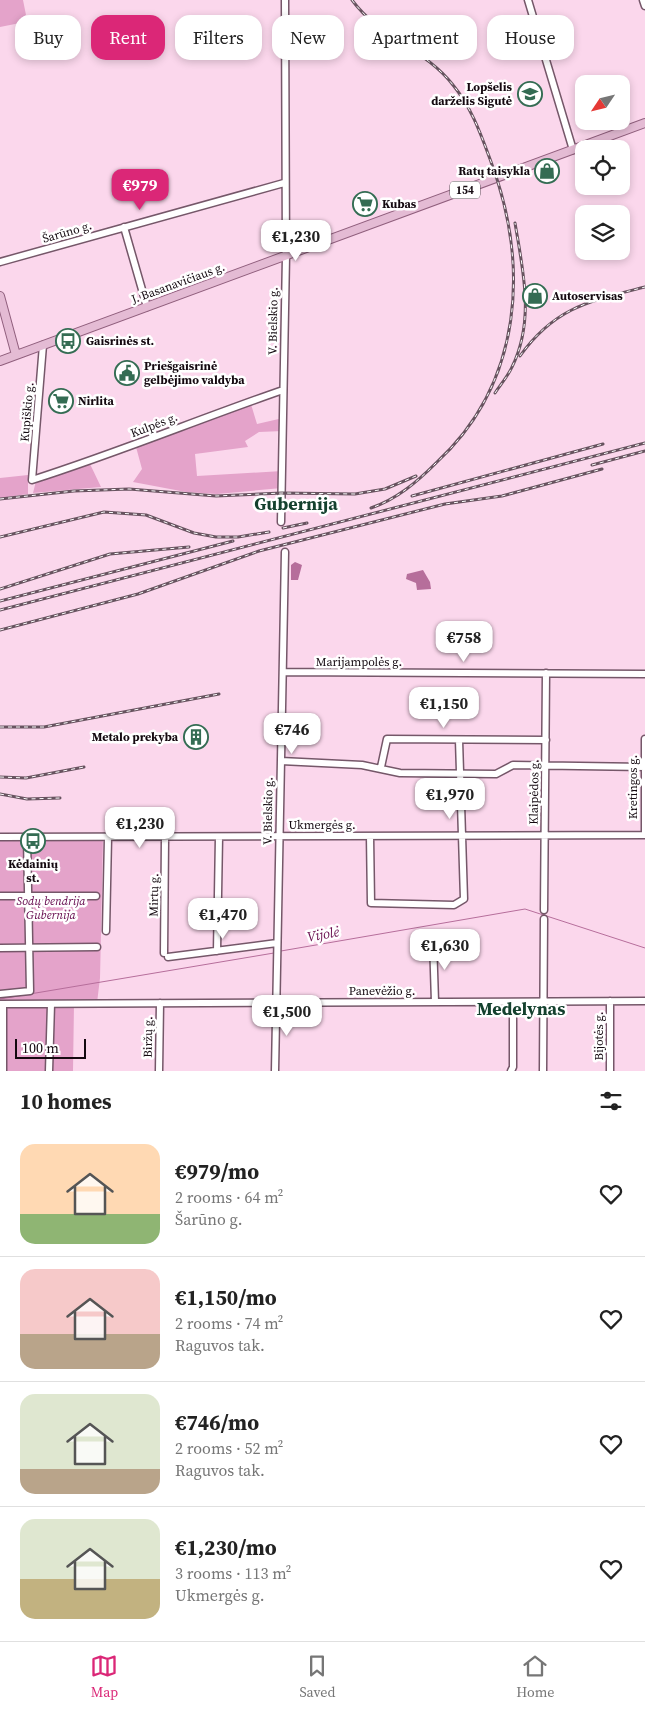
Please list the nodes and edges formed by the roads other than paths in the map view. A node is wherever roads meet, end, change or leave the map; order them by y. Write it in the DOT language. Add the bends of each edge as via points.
graph roads {
  1 [pos="285,0"];
  2 [pos="528,0"];
  3 [pos="643,0"];
  4 [pos="645,6"];
  5 [pos="645,123"];
  6 [pos="573,150"];
  7 [pos="284,183"];
  8 [pos="124,227"];
  9 [pos="286,256"];
  10 [pos="0,262"];
  11 [pos="0,296"];
  12 [pos="147,307"];
  13 [pos="43,345"];
  14 [pos="16,355"];
  15 [pos="0,361"];
  16 [pos="283,390"];
  17 [pos="32,480"];
  18 [pos="281,522"];
  19 [pos="285,552"];
  20 [pos="282,672"];
  21 [pos="546,673"];
  22 [pos="645,674"];
  23 [pos="645,739"];
  24 [pos="459,740"];
  25 [pos="546,740"];
  26 [pos="281,761"];
  27 [pos="546,765"];
  28 [pos="381,767"];
  29 [pos="645,767"];
  30 [pos="461,773"];
  31 [pos="545,835"];
  32 [pos="645,835"];
  33 [pos="370,836"];
  34 [pos="461,836"];
  35 [pos="0,837"];
  36 [pos="219,837"];
  37 [pos="279,837"];
  38 [pos="27,838"];
  39 [pos="108,838"];
  40 [pos="165,838"];
  41 [pos="0,896"];
  42 [pos="29,896"];
  43 [pos="96,896"];
  44 [pos="544,910"];
  45 [pos="544,919"];
  46 [pos="106,931"];
  47 [pos="433,940"];
  48 [pos="97,947"];
  49 [pos="0,948"];
  50 [pos="277,948"];
  51 [pos="29,949"];
  52 [pos="217,951"];
  53 [pos="0,994"];
  54 [pos="543,1001"];
  55 [pos="610,1001"];
  56 [pos="645,1001"];
  57 [pos="435,1002"];
  58 [pos="513,1002"];
  59 [pos="160,1003"];
  60 [pos="276,1003"];
  61 [pos="1,1004"];
  62 [pos="51,1004"];
  63 [pos="3,1071"];
  64 [pos="49,1071"];
  65 [pos="159,1071"];
  66 [pos="275,1071"];
  67 [pos="511,1071"];
  68 [pos="543,1071"];
  69 [pos="610,1071"];
  1 -- 7 [label="street, V. Bielskio g."];
  2 -- 6 [label="street"];
  3 -- 4 [label="street"];
  5 -- 6 [label="main road, J. Basanavičiaus g. / 154"];
  6 -- 9 [label="main road, J. Basanavičiaus g. / 154"];
  7 -- 8 [label="street, Šarūno g."];
  7 -- 9 [label="street, V. Bielskio g."];
  8 -- 10 [label="street, Šarūno g."];
  8 -- 12 [label="street"];
  9 -- 12 [label="main road, J. Basanavičiaus g. / 154"];
  9 -- 16 [label="street, V. Bielskio g."];
  11 -- 14 [label="main road"];
  12 -- 13 [label="main road, J. Basanavičiaus g. / 154"];
  13 -- 14 [label="main road, J. Basanavičiaus g. / 154"];
  13 -- 17 [label="street, Kupiškio g."];
  14 -- 15 [label="main road, J. Basanavičiaus g. / 154"];
  16 -- 17 [label="street, Kulpės g." via="107,456"];
  16 -- 18 [label="street, V. Bielskio g."];
  19 -- 20 [label="street, V. Bielskio g."];
  20 -- 21 [label="street, Marijampolės g."];
  20 -- 26 [label="street, V. Bielskio g."];
  21 -- 22 [label="street, Marijampolės g."];
  21 -- 25 [label="street, Klaipėdos g."];
  23 -- 29 [label="street, Kretingos g."];
  24 -- 25 [label="street"];
  24 -- 28 [label="street" via="386,739"];
  24 -- 30 [label="street"];
  25 -- 27 [label="street, Klaipėdos g."];
  26 -- 28 [label="street"];
  26 -- 37 [label="street, V. Bielskio g."];
  27 -- 29 [label="street"];
  27 -- 30 [label="street" via="513,764 496,774"];
  27 -- 31 [label="street, Klaipėdos g."];
  28 -- 30 [label="street" via="400,773"];
  29 -- 32 [label="street, Kretingos g."];
  30 -- 34 [label="street"];
  31 -- 32 [label="street, Ukmergės g."];
  31 -- 34 [label="street, Ukmergės g."];
  31 -- 44 [label="street, Klaipėdos g."];
  33 -- 34 [label="street, Ukmergės g."];
  33 -- 34 [label="street" via="371,903 454,905 464,899"];
  33 -- 37 [label="street, Ukmergės g."];
  35 -- 38 [label="street, Ukmergės g."];
  36 -- 37 [label="street, Ukmergės g."];
  36 -- 40 [label="street, Ukmergės g."];
  36 -- 52 [label="street"];
  37 -- 50 [label="street, V. Bielskio g."];
  38 -- 39 [label="street, Ukmergės g."];
  38 -- 42 [label="street"];
  39 -- 40 [label="street, Ukmergės g."];
  39 -- 46 [label="street"];
  40 -- 52 [label="street, Mirtų g." via="168,956"];
  41 -- 42 [label="street"];
  42 -- 43 [label="street"];
  42 -- 51 [label="street"];
  45 -- 54 [label="street"];
  47 -- 57 [label="street"];
  48 -- 51 [label="street"];
  49 -- 51 [label="street"];
  50 -- 52 [label="street"];
  50 -- 60 [label="street, V. Bielskio g."];
  51 -- 53 [label="street" via="30,991"];
  54 -- 55 [label="street, Panevėžio g."];
  54 -- 58 [label="street, Panevėžio g."];
  54 -- 68 [label="street"];
  55 -- 56 [label="street, Panevėžio g."];
  55 -- 69 [label="street, Bijotės g."];
  57 -- 58 [label="street, Panevėžio g."];
  57 -- 60 [label="street, Panevėžio g."];
  58 -- 67 [label="street"];
  59 -- 60 [label="street, Panevėžio g."];
  59 -- 62 [label="street, Panevėžio g."];
  59 -- 65 [label="street, Biržų g."];
  60 -- 66 [label="street, V. Bielskio g."];
  61 -- 62 [label="street, Panevėžio g."];
  61 -- 63 [label="street"];
  62 -- 64 [label="street"];
}
